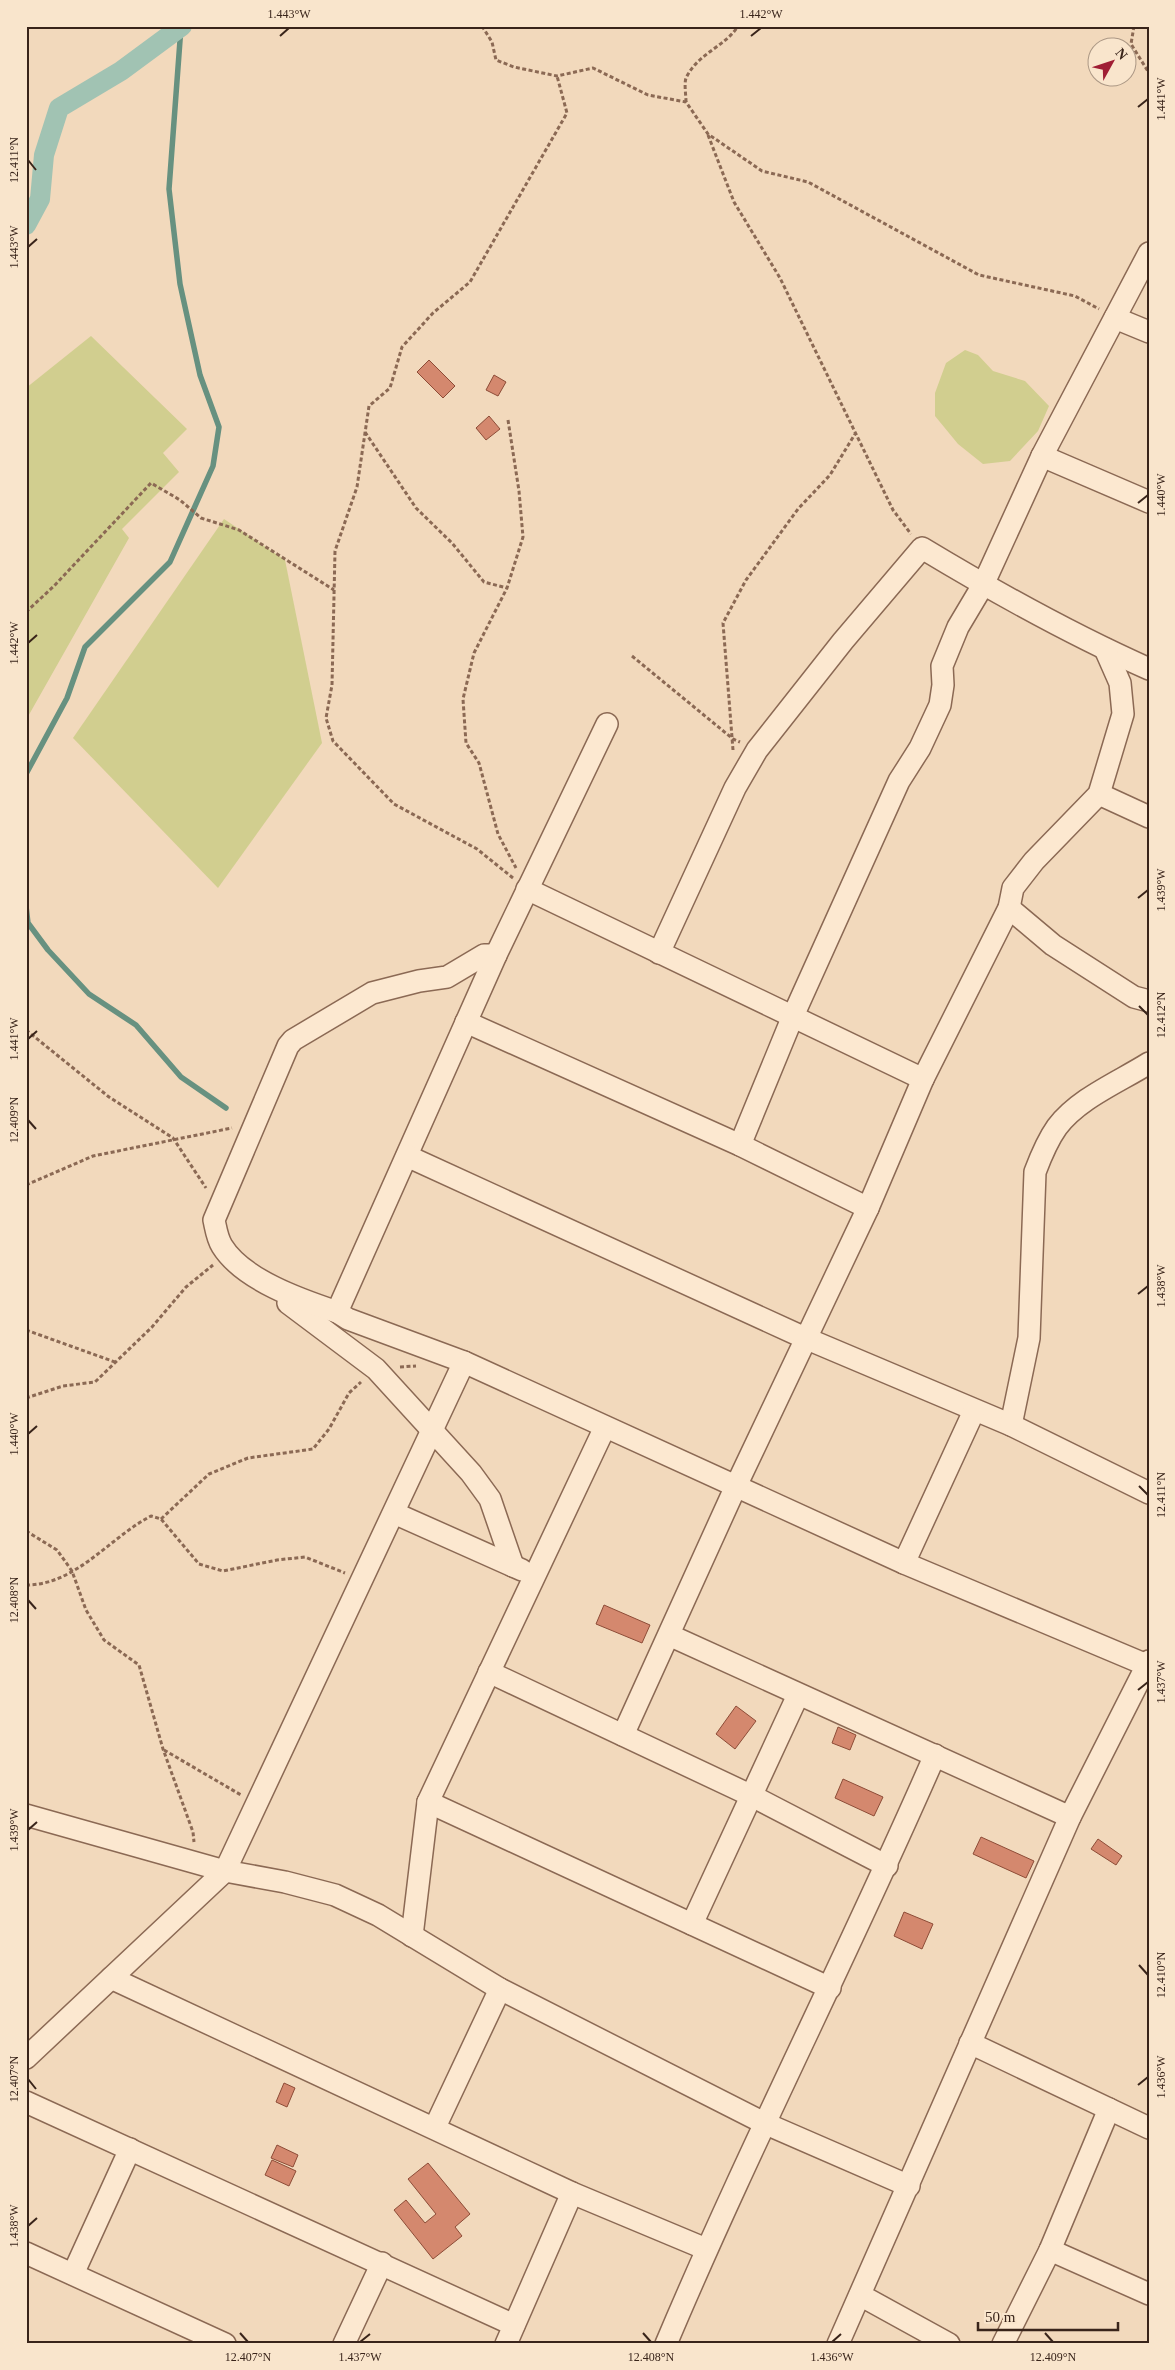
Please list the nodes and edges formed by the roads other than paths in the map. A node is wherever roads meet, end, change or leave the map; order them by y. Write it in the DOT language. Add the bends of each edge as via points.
graph roads {
  1 [pos="1149,253"];
  2 [pos="1115,318"];
  3 [pos="1149,332"];
  4 [pos="1042,456"];
  5 [pos="1149,502"];
  6 [pos="983,585"];
  7 [pos="1105,650"];
  8 [pos="1149,669"];
  9 [pos="607,724"];
  10 [pos="1099,794"];
  11 [pos="1149,817"];
  12 [pos="527,889"];
  13 [pos="1009,908"];
  14 [pos="660,953"];
  15 [pos="496,955"];
  16 [pos="1149,1001"];
  17 [pos="793,1016"];
  18 [pos="466,1022"];
  19 [pos="1149,1063"];
  20 [pos="923,1079"];
  21 [pos="740,1146"];
  22 [pos="407,1156"];
  23 [pos="868,1208"];
  24 [pos="235,1260"];
  25 [pos="337,1312"];
  26 [pos="805,1338"];
  27 [pos="464,1362"];
  28 [pos="974,1411"];
  29 [pos="1010,1426"];
  30 [pos="605,1427"];
  31 [pos="433,1432"];
  32 [pos="736,1486"];
  33 [pos="1149,1493"];
  34 [pos="394,1514"];
  35 [pos="904,1563"];
  36 [pos="513,1566"];
  37 [pos="536,1575"];
  38 [pos="669,1635"];
  39 [pos="1148,1664"];
  40 [pos="489,1672"];
  41 [pos="798,1694"];
  42 [pos="623,1735"];
  43 [pos="935,1755"];
  44 [pos="752,1796"];
  45 [pos="428,1802"];
  46 [pos="26,1816"];
  47 [pos="1070,1817"];
  48 [pos="887,1866"];
  49 [pos="224,1871"];
  50 [pos="692,1924"];
  51 [pos="412,1936"];
  52 [pos="111,1978"];
  53 [pos="830,1988"];
  54 [pos="500,1989"];
  55 [pos="970,2043"];
  56 [pos="26,2058"];
  57 [pos="26,2102"];
  58 [pos="1109,2108"];
  59 [pos="764,2123"];
  60 [pos="435,2127"];
  61 [pos="1149,2128"];
  62 [pos="130,2149"];
  63 [pos="909,2186"];
  64 [pos="572,2193"];
  65 [pos="706,2248"];
  66 [pos="1050,2250"];
  67 [pos="26,2253"];
  68 [pos="382,2263"];
  69 [pos="73,2274"];
  70 [pos="1149,2294"];
  71 [pos="860,2295"];
  72 [pos="510,2334"];
  73 [pos="202,2339"];
  74 [pos="225,2344"];
  75 [pos="344,2344"];
  76 [pos="666,2344"];
  77 [pos="838,2344"];
  78 [pos="949,2344"];
  79 [pos="1003,2344"];
  1 -- 2 [label="street"];
  2 -- 3 [label="street"];
  2 -- 4 [label="street"];
  4 -- 5 [label="street"];
  4 -- 6 [label="street"];
  6 -- 7 [label="street"];
  6 -- 14 [label="street" via="922,548 756,750 735,788"];
  6 -- 17 [label="street" via="958,627 942,666 944,685 940,705 920,748 899,781"];
  7 -- 8 [label="street"];
  7 -- 10 [label="street" via="1120,683 1124,714"];
  9 -- 12 [label="street"];
  10 -- 11 [label="street"];
  10 -- 13 [label="street" via="1013,888"];
  12 -- 14 [label="street"];
  12 -- 15 [label="street"];
  13 -- 16 [label="street" via="1053,945 1134,997"];
  13 -- 20 [label="street"];
  14 -- 17 [label="street"];
  15 -- 18 [label="street"];
  15 -- 24 [label="street" via="484,955 447,977 372,993 293,1040 214,1220 219,1240"];
  17 -- 20 [label="street"];
  17 -- 21 [label="street"];
  18 -- 21 [label="street"];
  18 -- 22 [label="street"];
  19 -- 29 [label="street" via="1082,1102 1058,1126 1044,1148 1035,1172 1029,1338"];
  20 -- 23 [label="street"];
  21 -- 23 [label="street"];
  22 -- 25 [label="street"];
  22 -- 26 [label="street"];
  23 -- 26 [label="street"];
  24 -- 25 [label="street" via="277,1289"];
  24 -- 31 [label="street" via="250,1279 296,1308 376,1369"];
  25 -- 27 [label="street"];
  26 -- 28 [label="street"];
  26 -- 32 [label="street"];
  27 -- 30 [label="street"];
  27 -- 31 [label="street"];
  28 -- 29 [label="street"];
  28 -- 35 [label="street"];
  29 -- 33 [label="street"];
  30 -- 32 [label="street"];
  30 -- 37 [label="street"];
  31 -- 34 [label="street"];
  31 -- 36 [label="street" via="472,1473 490,1499"];
  32 -- 35 [label="street"];
  32 -- 38 [label="street"];
  34 -- 36 [label="street"];
  34 -- 49 [label="street"];
  35 -- 39 [label="street"];
  36 -- 37 [label="street"];
  37 -- 40 [label="street"];
  38 -- 41 [label="street"];
  38 -- 42 [label="street"];
  39 -- 47 [label="street"];
  40 -- 42 [label="street"];
  40 -- 45 [label="street"];
  41 -- 43 [label="street"];
  41 -- 44 [label="street"];
  42 -- 44 [label="street"];
  43 -- 47 [label="street"];
  43 -- 48 [label="street"];
  44 -- 48 [label="street"];
  44 -- 50 [label="street"];
  45 -- 50 [label="street"];
  45 -- 51 [label="street"];
  46 -- 49 [label="street"];
  47 -- 55 [label="street"];
  48 -- 53 [label="street"];
  49 -- 51 [label="street" via="335,1895 378,1915"];
  49 -- 52 [label="street"];
  50 -- 53 [label="street"];
  51 -- 54 [label="street"];
  52 -- 56 [label="street"];
  52 -- 60 [label="street"];
  53 -- 59 [label="street"];
  54 -- 59 [label="street"];
  54 -- 60 [label="street"];
  55 -- 58 [label="street"];
  55 -- 63 [label="street"];
  57 -- 62 [label="street"];
  58 -- 61 [label="street"];
  58 -- 66 [label="street"];
  59 -- 63 [label="street"];
  59 -- 65 [label="street"];
  60 -- 64 [label="street"];
  62 -- 68 [label="street"];
  62 -- 69 [label="street"];
  63 -- 71 [label="street"];
  64 -- 65 [label="street"];
  64 -- 72 [label="street"];
  65 -- 76 [label="street"];
  66 -- 70 [label="street"];
  66 -- 79 [label="street"];
  67 -- 69 [label="street"];
  68 -- 72 [label="street"];
  68 -- 75 [label="street"];
  69 -- 73 [label="street"];
  71 -- 77 [label="street"];
  71 -- 78 [label="street"];
  73 -- 74 [label="street"];
}
